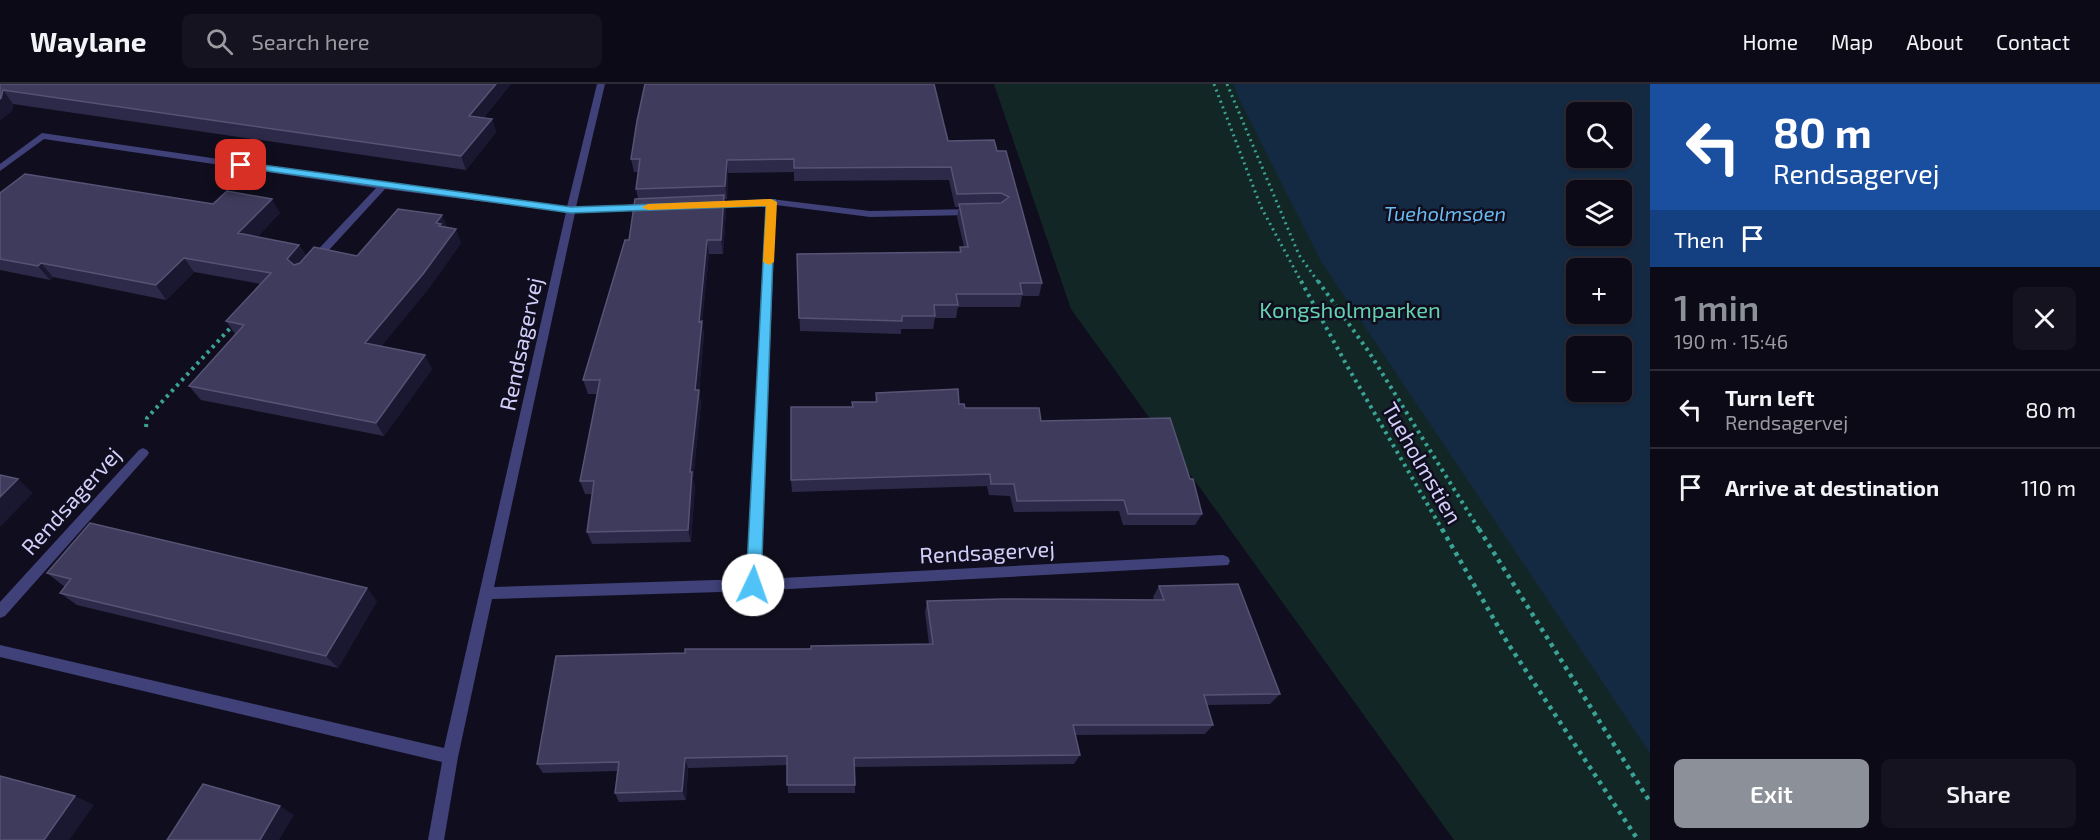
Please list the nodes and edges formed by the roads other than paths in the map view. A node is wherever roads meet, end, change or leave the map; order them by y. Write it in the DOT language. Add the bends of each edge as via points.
graph roads {
  1 [pos="601,84"];
  2 [pos="0,168"];
  3 [pos="383,186"];
  4 [pos="771,202"];
  5 [pos="701,205"];
  6 [pos="665,206"];
  7 [pos="571,210"];
  8 [pos="987,211"];
  9 [pos="310,265"];
  10 [pos="143,453"];
  11 [pos="1223,561"];
  12 [pos="753,585"];
  13 [pos="488,592"];
  14 [pos="0,612"];
  15 [pos="0,651"];
  16 [pos="450,757"];
  17 [pos="436,840"];
  1 -- 7 [label="street, Rendsagervej"];
  2 -- 3 [label="street" via="42,136"];
  3 -- 7 [label="street"];
  3 -- 9 [label="street"];
  4 -- 5 [label="street"];
  4 -- 8 [label="street" via="870,214"];
  4 -- 12 [label="street"];
  6 -- 7 [label="street"];
  7 -- 13 [label="street, Rendsagervej"];
  10 -- 14 [label="street, Rendsagervej"];
  11 -- 12 [label="street, Rendsagervej"];
  12 -- 13 [label="street, Rendsagervej"];
  13 -- 16 [label="street, Rendsagervej"];
  15 -- 16 [label="street"];
  16 -- 17 [label="street, Rendsagervej"];
}
